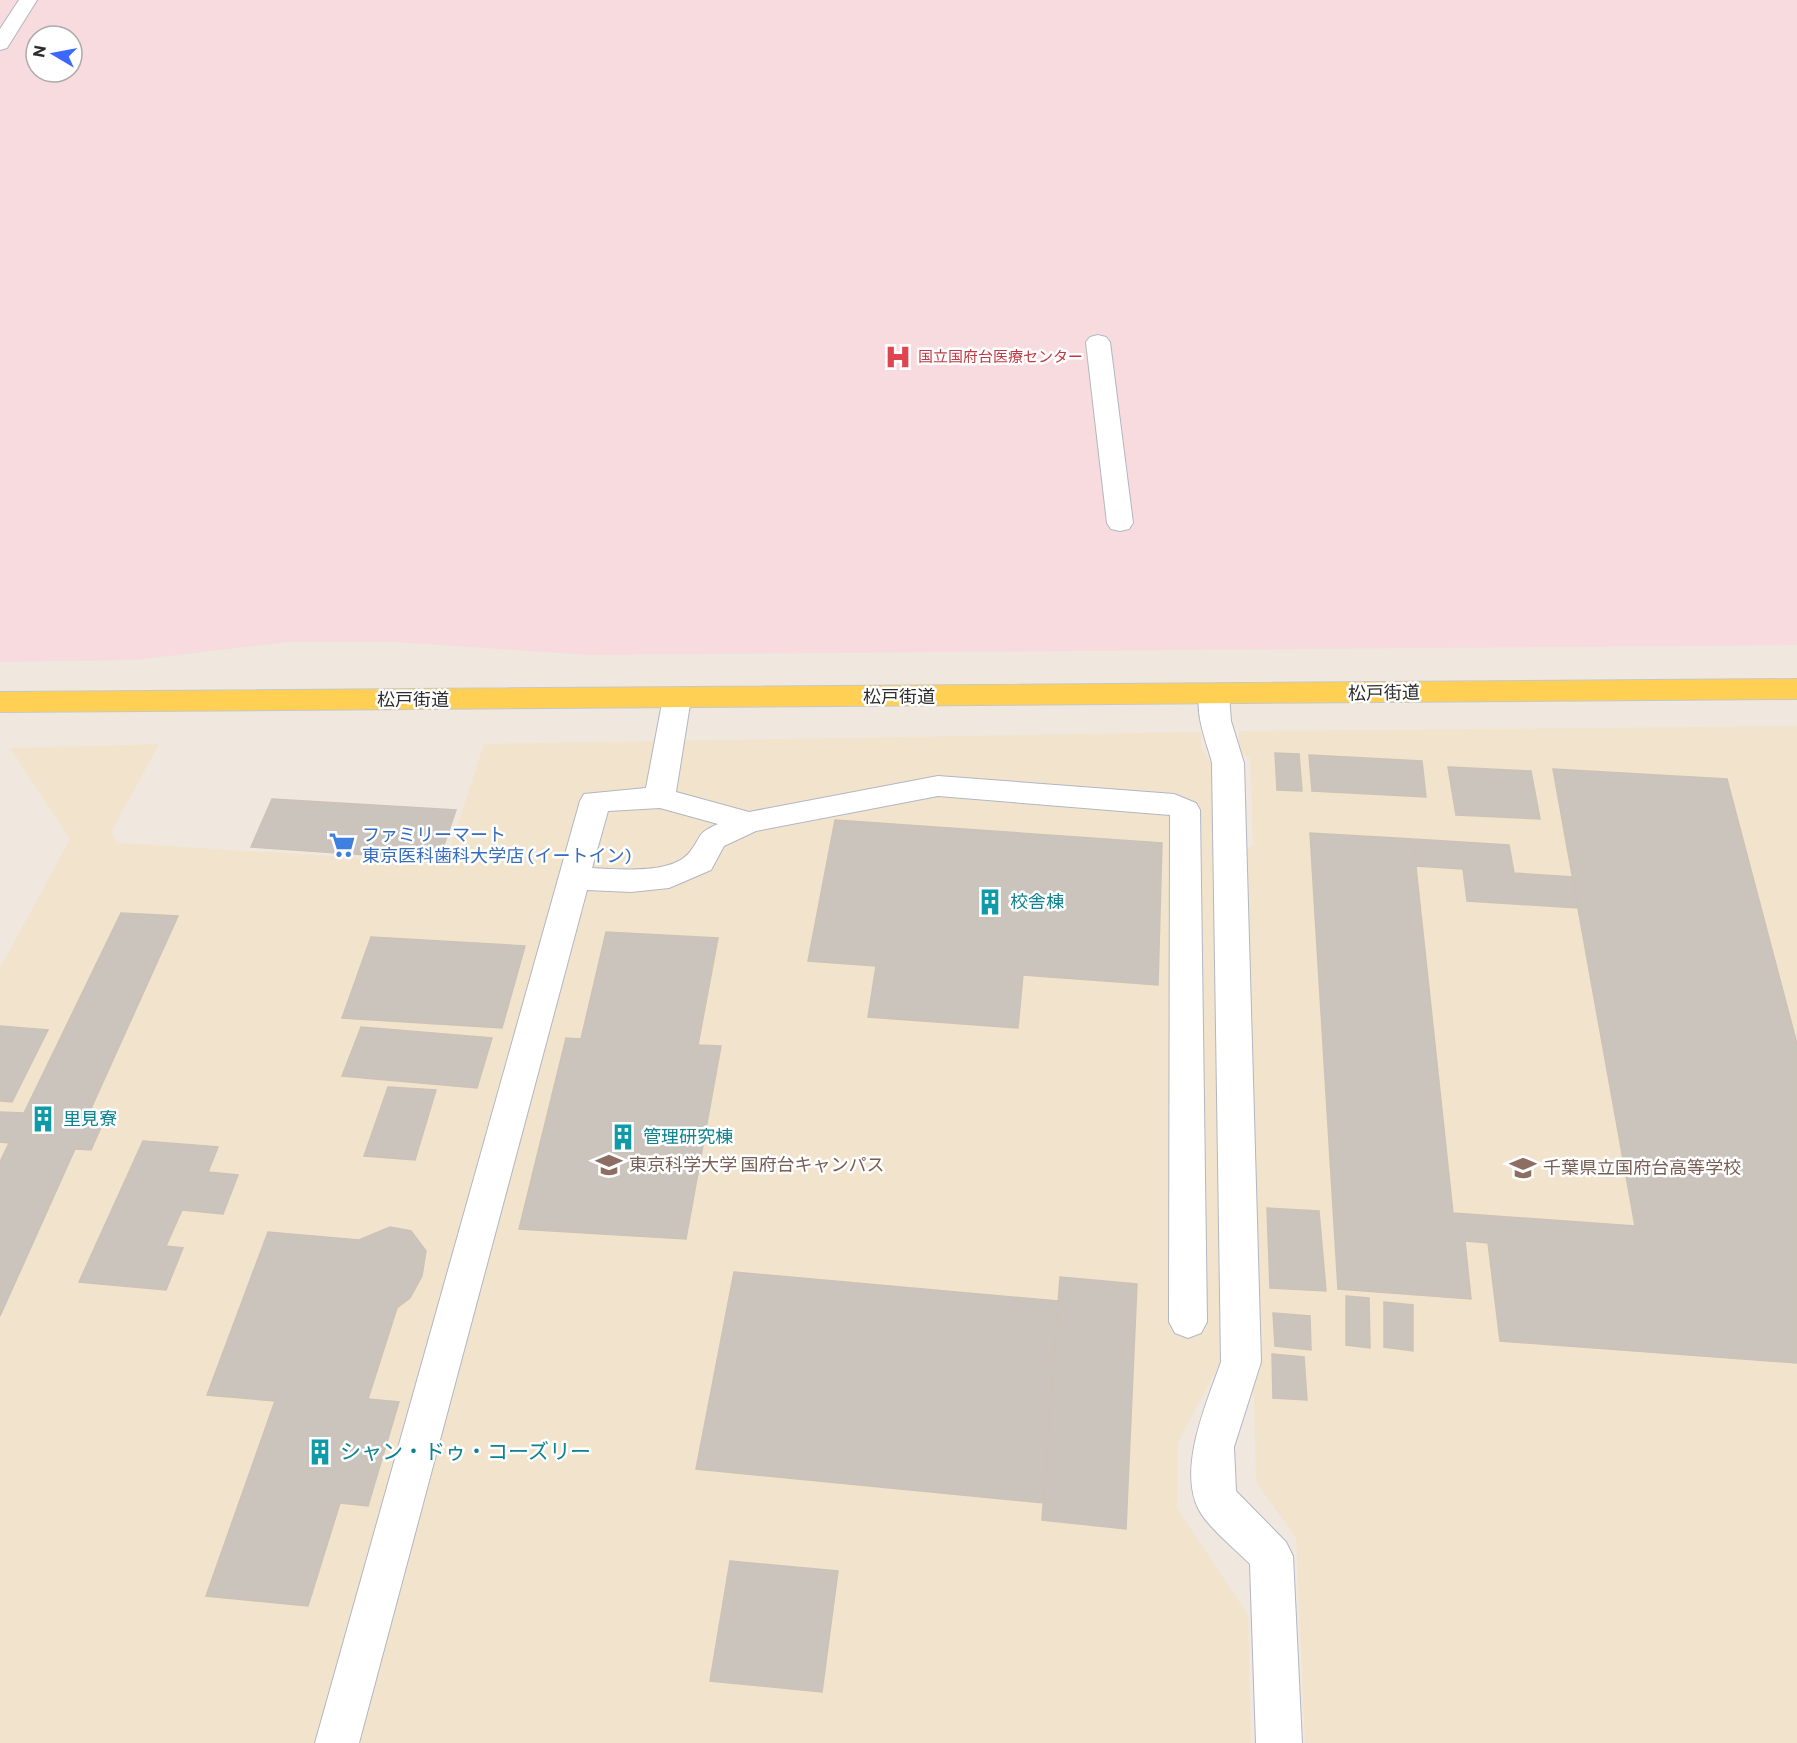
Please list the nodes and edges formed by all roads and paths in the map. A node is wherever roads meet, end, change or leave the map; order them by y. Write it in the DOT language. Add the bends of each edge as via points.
graph roads {
  1 [pos="28,0"];
  2 [pos="0,44"];
  3 [pos="1098,342"];
  4 [pos="1120,523"];
  5 [pos="1797,689"];
  6 [pos="1214,694"];
  7 [pos="677,698"];
  8 [pos="0,702"];
  9 [pos="660,798"];
  10 [pos="749,822"];
  11 [pos="574,878"];
  12 [pos="1188,1322"];
  13 [pos="337,1743"];
  14 [pos="1279,1743"];
  1 -- 2 [label="lane"];
  3 -- 4 [label="lane"];
  5 -- 6 [label="main road, 松戸街道"];
  6 -- 7 [label="main road, 松戸街道"];
  6 -- 14 [label="street" via="1216,721 1228,763 1241,1362 1213,1447 1215,1499 1271,1556"];
  7 -- 8 [label="main road, 松戸街道"];
  7 -- 9 [label="lane"];
  9 -- 10 [label="lane"];
  9 -- 11 [label="lane" via="595,801"];
  10 -- 11 [label="lane" via="712,839 700,862 669,877 631,881"];
  10 -- 12 [label="lane" via="938,786 1174,804 1185,810"];
  11 -- 13 [label="lane"];
}
